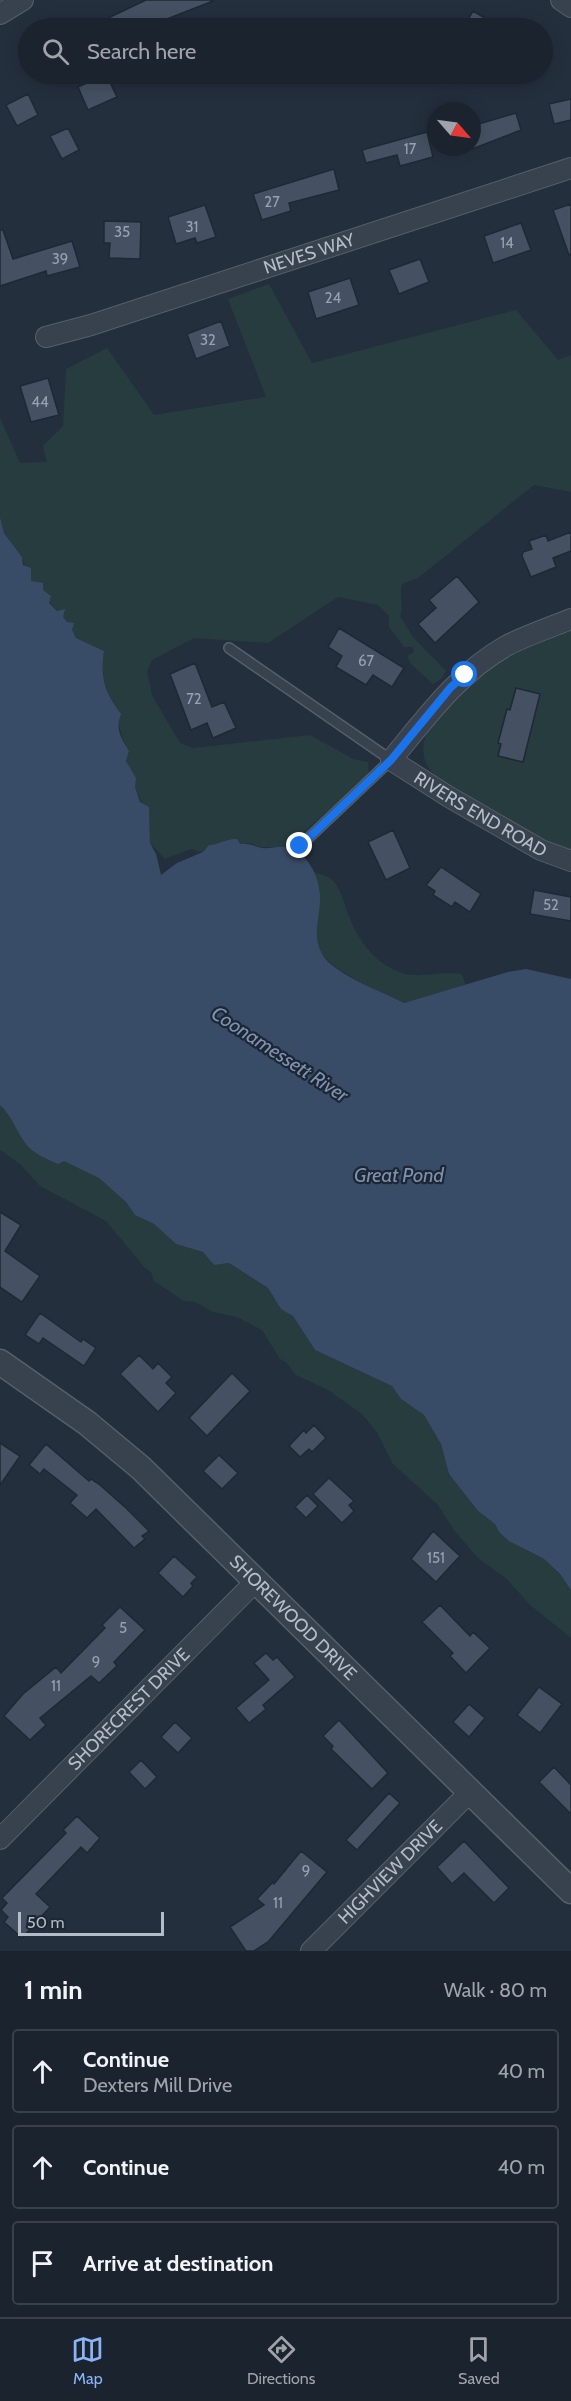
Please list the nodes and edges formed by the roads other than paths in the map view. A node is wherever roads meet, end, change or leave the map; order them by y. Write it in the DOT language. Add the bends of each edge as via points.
graph roads {
  1 [pos="23,0"];
  2 [pos="561,0"];
  3 [pos="571,7"];
  4 [pos="0,14"];
  5 [pos="571,168"];
  6 [pos="46,337"];
  7 [pos="571,619"];
  8 [pos="229,648"];
  9 [pos="391,760"];
  10 [pos="300,846"];
  11 [pos="571,861"];
  12 [pos="0,1362"];
  13 [pos="257,1580"];
  14 [pos="470,1792"];
  15 [pos="0,1839"];
  16 [pos="571,1891"];
  17 [pos="311,1951"];
  1 -- 4 [label="street"];
  2 -- 3 [label="street"];
  5 -- 6 [label="street, NEVES WAY"];
  7 -- 9 [label="street" via="523,638 480,663 451,687"];
  8 -- 9 [label="lane"];
  9 -- 10 [label="lane"];
  9 -- 11 [label="street, RIVERS END ROAD" via="541,850"];
  12 -- 13 [label="street, SHOREWOOD DRIVE" via="87,1423 141,1468"];
  13 -- 14 [label="street, SHOREWOOD DRIVE"];
  13 -- 15 [label="street, SHORECREST DRIVE"];
  14 -- 16 [label="street, SHOREWOOD DRIVE"];
  14 -- 17 [label="street, HIGHVIEW DRIVE"];
}
